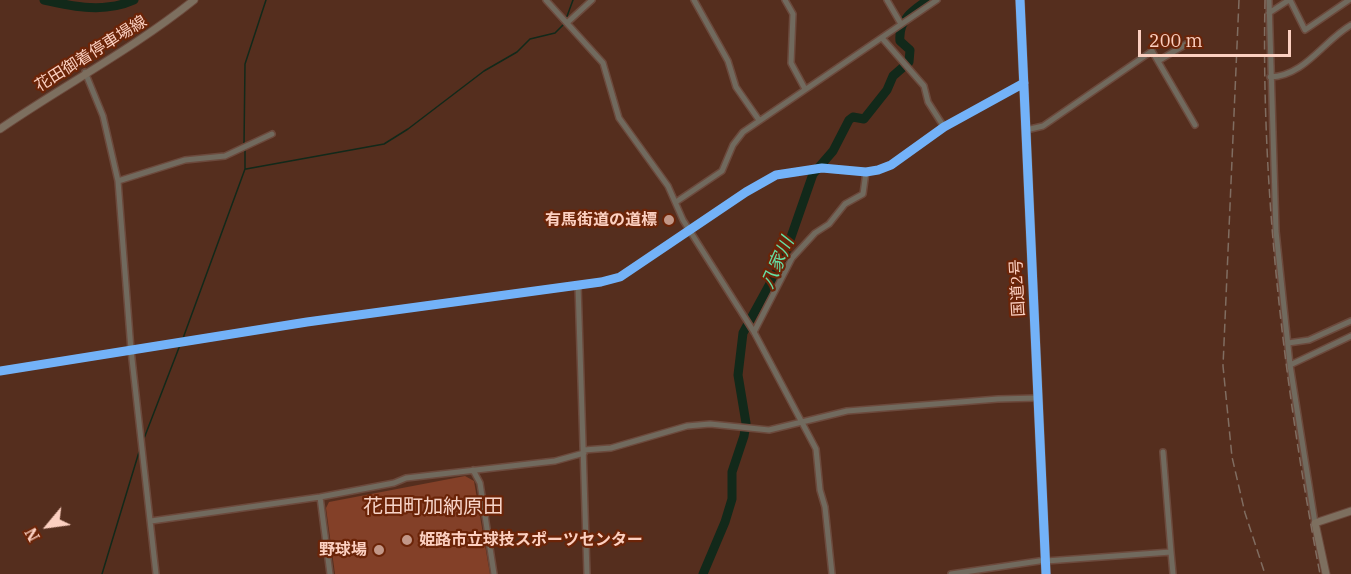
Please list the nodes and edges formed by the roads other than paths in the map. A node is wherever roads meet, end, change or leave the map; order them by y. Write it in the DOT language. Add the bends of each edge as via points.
graph roads {
  1 [pos="194,0"];
  2 [pos="546,0"];
  3 [pos="591,0"];
  4 [pos="694,0"];
  5 [pos="785,0"];
  6 [pos="887,0"];
  7 [pos="937,0"];
  8 [pos="1020,0"];
  9 [pos="1269,0"];
  10 [pos="1290,0"];
  11 [pos="1349,0"];
  12 [pos="1269,13"];
  13 [pos="568,22"];
  14 [pos="901,24"];
  15 [pos="1351,25"];
  16 [pos="882,38"];
  17 [pos="1193,40"];
  18 [pos="1158,61"];
  19 [pos="85,72"];
  20 [pos="1270,77"];
  21 [pos="1024,83"];
  22 [pos="805,89"];
  23 [pos="759,120"];
  24 [pos="1196,125"];
  25 [pos="944,127"];
  26 [pos="0,129"];
  27 [pos="1026,130"];
  28 [pos="272,134"];
  29 [pos="866,172"];
  30 [pos="118,181"];
  31 [pos="676,202"];
  32 [pos="689,231"];
  33 [pos="578,285"];
  34 [pos="1351,321"];
  35 [pos="754,332"];
  36 [pos="1320,335"];
  37 [pos="1351,336"];
  38 [pos="1288,344"];
  39 [pos="1325,348"];
  40 [pos="131,350"];
  41 [pos="1290,365"];
  42 [pos="0,371"];
  43 [pos="1038,398"];
  44 [pos="802,421"];
  45 [pos="584,452"];
  46 [pos="1163,452"];
  47 [pos="473,470"];
  48 [pos="320,497"];
  49 [pos="1351,511"];
  50 [pos="151,521"];
  51 [pos="1315,523"];
  52 [pos="1171,552"];
  53 [pos="1046,560"];
  54 [pos="156,574"];
  55 [pos="330,574"];
  56 [pos="494,574"];
  57 [pos="587,574"];
  58 [pos="832,574"];
  59 [pos="951,574"];
  60 [pos="1046,574"];
  61 [pos="1173,574"];
  62 [pos="1326,574"];
  1 -- 19 [label="main road, 花田御着停車場線" via="146,36"];
  2 -- 13 [label="street"];
  3 -- 13 [label="street"];
  4 -- 23 [label="street" via="728,62 736,87"];
  5 -- 22 [label="street" via="793,14 790,63"];
  6 -- 14 [label="street"];
  7 -- 14 [label="street"];
  8 -- 21 [label="highway, 国道2号"];
  9 -- 12 [label="street"];
  10 -- 11 [label="street" via="1305,30"];
  10 -- 12 [label="street"];
  12 -- 20 [label="street"];
  13 -- 31 [label="street" via="603,63 619,118"];
  14 -- 16 [label="street"];
  15 -- 20 [label="street" via="1337,33 1305,65"];
  16 -- 22 [label="street"];
  16 -- 25 [label="street" via="924,86 928,102"];
  17 -- 18 [label="street"];
  18 -- 24 [label="street"];
  18 -- 27 [label="street" via="1152,51 1043,126"];
  19 -- 26 [label="main road, 花田御着停車場線"];
  19 -- 30 [label="street" via="103,116"];
  20 -- 38 [label="street" via="1276,231"];
  21 -- 25 [label="street"];
  21 -- 27 [label="highway, 国道2号"];
  22 -- 23 [label="street"];
  23 -- 31 [label="street" via="733,145 722,171"];
  25 -- 29 [label="street" via="891,165"];
  27 -- 43 [label="highway, 国道2号"];
  28 -- 30 [label="street" via="225,156 185,160"];
  29 -- 32 [label="street" via="822,168 776,175"];
  29 -- 35 [label="street" via="863,194 845,204 792,258"];
  30 -- 40 [label="street"];
  31 -- 32 [label="street"];
  32 -- 33 [label="street" via="620,277"];
  32 -- 35 [label="street"];
  33 -- 40 [label="street"];
  33 -- 45 [label="street"];
  34 -- 36 [label="street"];
  35 -- 44 [label="street"];
  36 -- 38 [label="street"];
  36 -- 39 [label="street"];
  37 -- 39 [label="street"];
  38 -- 41 [label="street"];
  39 -- 41 [label="street"];
  40 -- 42 [label="street"];
  40 -- 50 [label="street"];
  41 -- 51 [label="street"];
  43 -- 44 [label="street" via="847,411"];
  43 -- 53 [label="highway, 国道2号"];
  44 -- 45 [label="street" via="769,430 710,424 687,426"];
  44 -- 58 [label="street" via="816,449"];
  45 -- 47 [label="street" via="555,461"];
  45 -- 57 [label="street"];
  46 -- 52 [label="street"];
  47 -- 48 [label="street" via="406,478"];
  47 -- 56 [label="street" via="480,483"];
  48 -- 50 [label="street"];
  48 -- 55 [label="street"];
  49 -- 51 [label="main road"];
  50 -- 54 [label="street"];
  51 -- 62 [label="main road"];
  52 -- 53 [label="street"];
  52 -- 61 [label="street"];
  53 -- 59 [label="street"];
  53 -- 60 [label="highway, 国道2号"];
}
